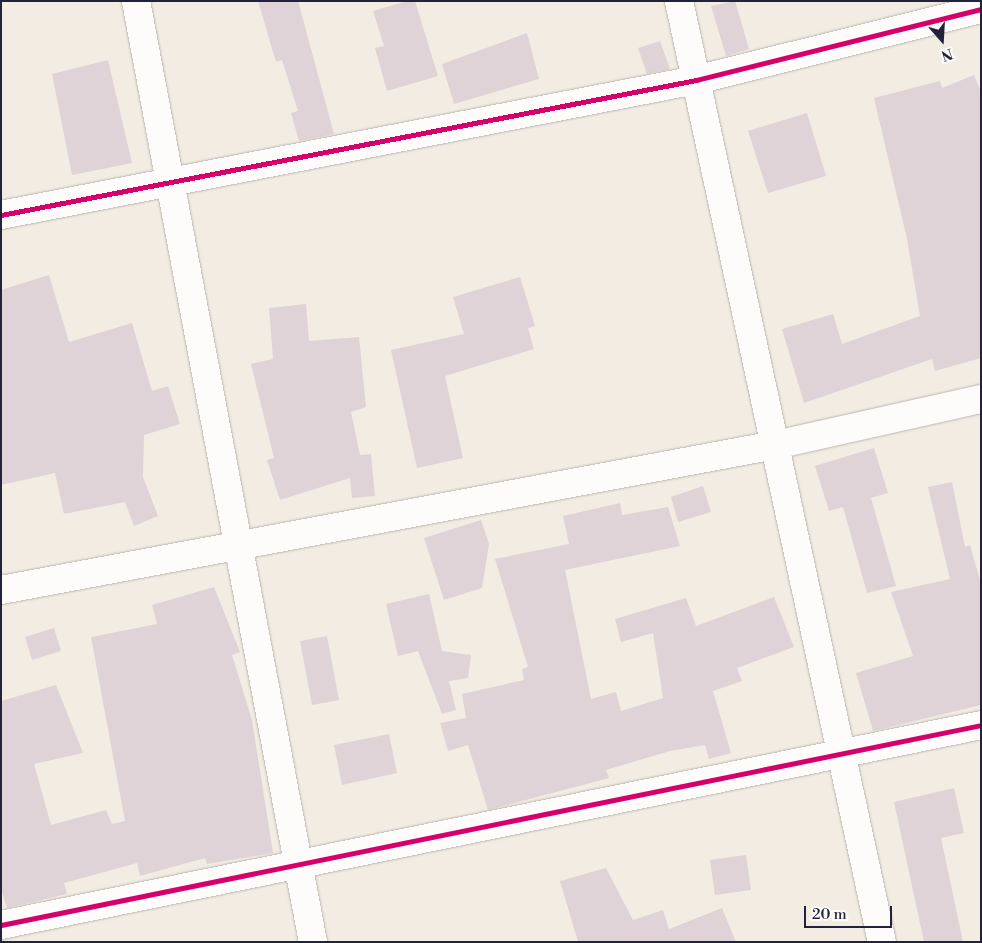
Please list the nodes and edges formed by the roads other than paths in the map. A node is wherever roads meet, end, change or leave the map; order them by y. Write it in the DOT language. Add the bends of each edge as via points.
graph roads {
  1 [pos="136,1"];
  2 [pos="679,1"];
  3 [pos="981,9"];
  4 [pos="696,80"];
  5 [pos="169,182"];
  6 [pos="1,216"];
  7 [pos="981,400"];
  8 [pos="775,445"];
  9 [pos="240,545"];
  10 [pos="1,590"];
  11 [pos="981,725"];
  12 [pos="841,753"];
  13 [pos="297,864"];
  14 [pos="1,925"];
  15 [pos="313,942"];
  16 [pos="882,942"];
  1 -- 5 [label="street"];
  2 -- 4 [label="street"];
  3 -- 4 [label="street"];
  4 -- 5 [label="street"];
  4 -- 8 [label="street"];
  5 -- 6 [label="street"];
  5 -- 9 [label="street"];
  7 -- 8 [label="street"];
  8 -- 9 [label="street"];
  8 -- 12 [label="street"];
  9 -- 10 [label="street"];
  9 -- 13 [label="street"];
  11 -- 12 [label="street"];
  12 -- 13 [label="street"];
  12 -- 16 [label="street"];
  13 -- 14 [label="street"];
  13 -- 15 [label="street"];
}
